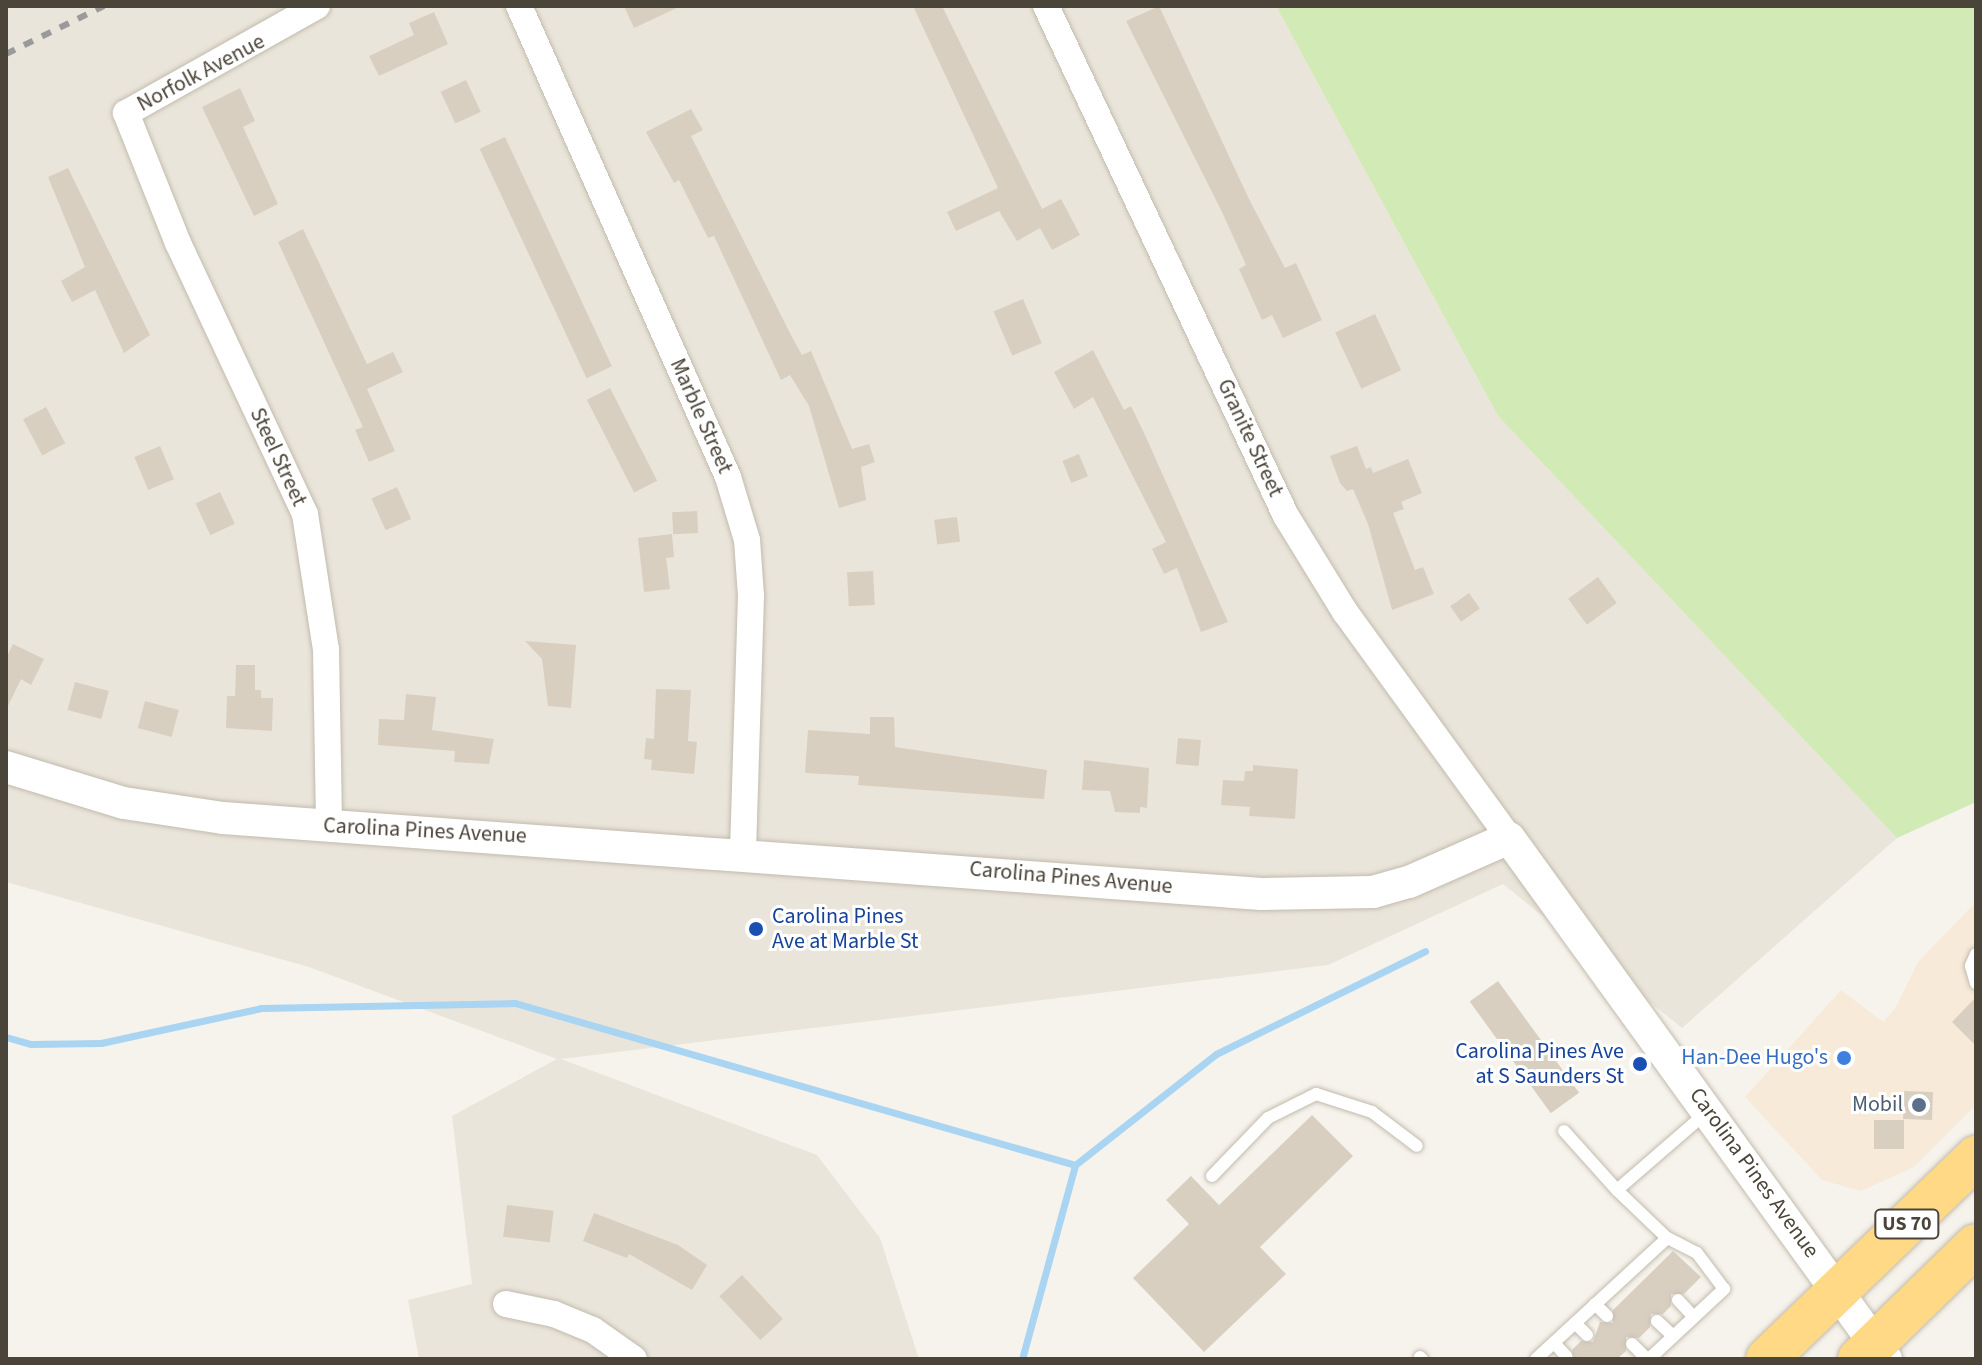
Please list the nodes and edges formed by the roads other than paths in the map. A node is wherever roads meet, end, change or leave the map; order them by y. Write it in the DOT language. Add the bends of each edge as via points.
graph roads {
  1 [pos="317,6"];
  2 [pos="519,6"];
  3 [pos="1046,6"];
  4 [pos="126,113"];
  5 [pos="6,767"];
  6 [pos="329,826"];
  7 [pos="1509,838"];
  8 [pos="743,856"];
  9 [pos="1976,954"];
  10 [pos="1976,983"];
  11 [pos="1708,1111"];
  12 [pos="1564,1131"];
  13 [pos="1417,1146"];
  14 [pos="1976,1157"];
  15 [pos="1212,1176"];
  16 [pos="1617,1190"];
  17 [pos="1667,1238"];
  18 [pos="1976,1245"];
  19 [pos="1639,1263"];
  20 [pos="1650,1274"];
  21 [pos="1619,1282"];
  22 [pos="1838,1291"];
  23 [pos="1630,1294"];
  24 [pos="1678,1300"];
  25 [pos="506,1304"];
  26 [pos="1595,1304"];
  27 [pos="1607,1316"];
  28 [pos="1694,1317"];
  29 [pos="1657,1321"];
  30 [pos="1575,1323"];
  31 [pos="1587,1335"];
  32 [pos="1673,1336"];
  33 [pos="1554,1343"];
  34 [pos="1632,1344"];
  35 [pos="1873,1354"];
  36 [pos="1566,1356"];
  37 [pos="634,1359"];
  38 [pos="1536,1359"];
  39 [pos="1648,1359"];
  40 [pos="1767,1359"];
  1 -- 4 [label="street, Norfolk Avenue"];
  2 -- 8 [label="street, Marble Street" via="728,477 747,540 751,596"];
  3 -- 7 [label="street, Granite Street" via="1286,516 1345,612"];
  4 -- 6 [label="street, Steel Street" via="178,243 305,514 326,649"];
  5 -- 6 [label="street, Carolina Pines Avenue" via="124,803"];
  6 -- 8 [label="street, Carolina Pines Avenue"];
  7 -- 8 [label="street, Carolina Pines Avenue" via="1409,882 1373,892 1320,896"];
  7 -- 11 [label="street, Carolina Pines Avenue"];
  9 -- 10 [label="lane" via="1971,966"];
  11 -- 16 [label="lane"];
  11 -- 22 [label="street, Carolina Pines Avenue"];
  12 -- 16 [label="lane"];
  13 -- 15 [label="lane" via="1372,1112 1316,1094 1268,1118"];
  14 -- 22 [label="highway, US 70"];
  16 -- 17 [label="lane"];
  17 -- 19 [label="lane"];
  17 -- 28 [label="lane" via="1697,1253 1724,1289"];
  18 -- 35 [label="highway, US 70"];
  19 -- 20 [label="lane"];
  19 -- 21 [label="lane"];
  21 -- 23 [label="lane"];
  21 -- 26 [label="lane"];
  22 -- 35 [label="street, Carolina Pines Avenue"];
  22 -- 40 [label="highway, US 70"];
  24 -- 28 [label="lane"];
  25 -- 37 [label="street" via="554,1314 593,1330"];
  26 -- 27 [label="lane"];
  26 -- 30 [label="lane"];
  28 -- 32 [label="lane"];
  29 -- 32 [label="lane"];
  30 -- 31 [label="lane"];
  30 -- 33 [label="lane"];
  32 -- 39 [label="lane"];
  33 -- 36 [label="lane"];
  33 -- 38 [label="lane"];
  34 -- 39 [label="lane"];
}
